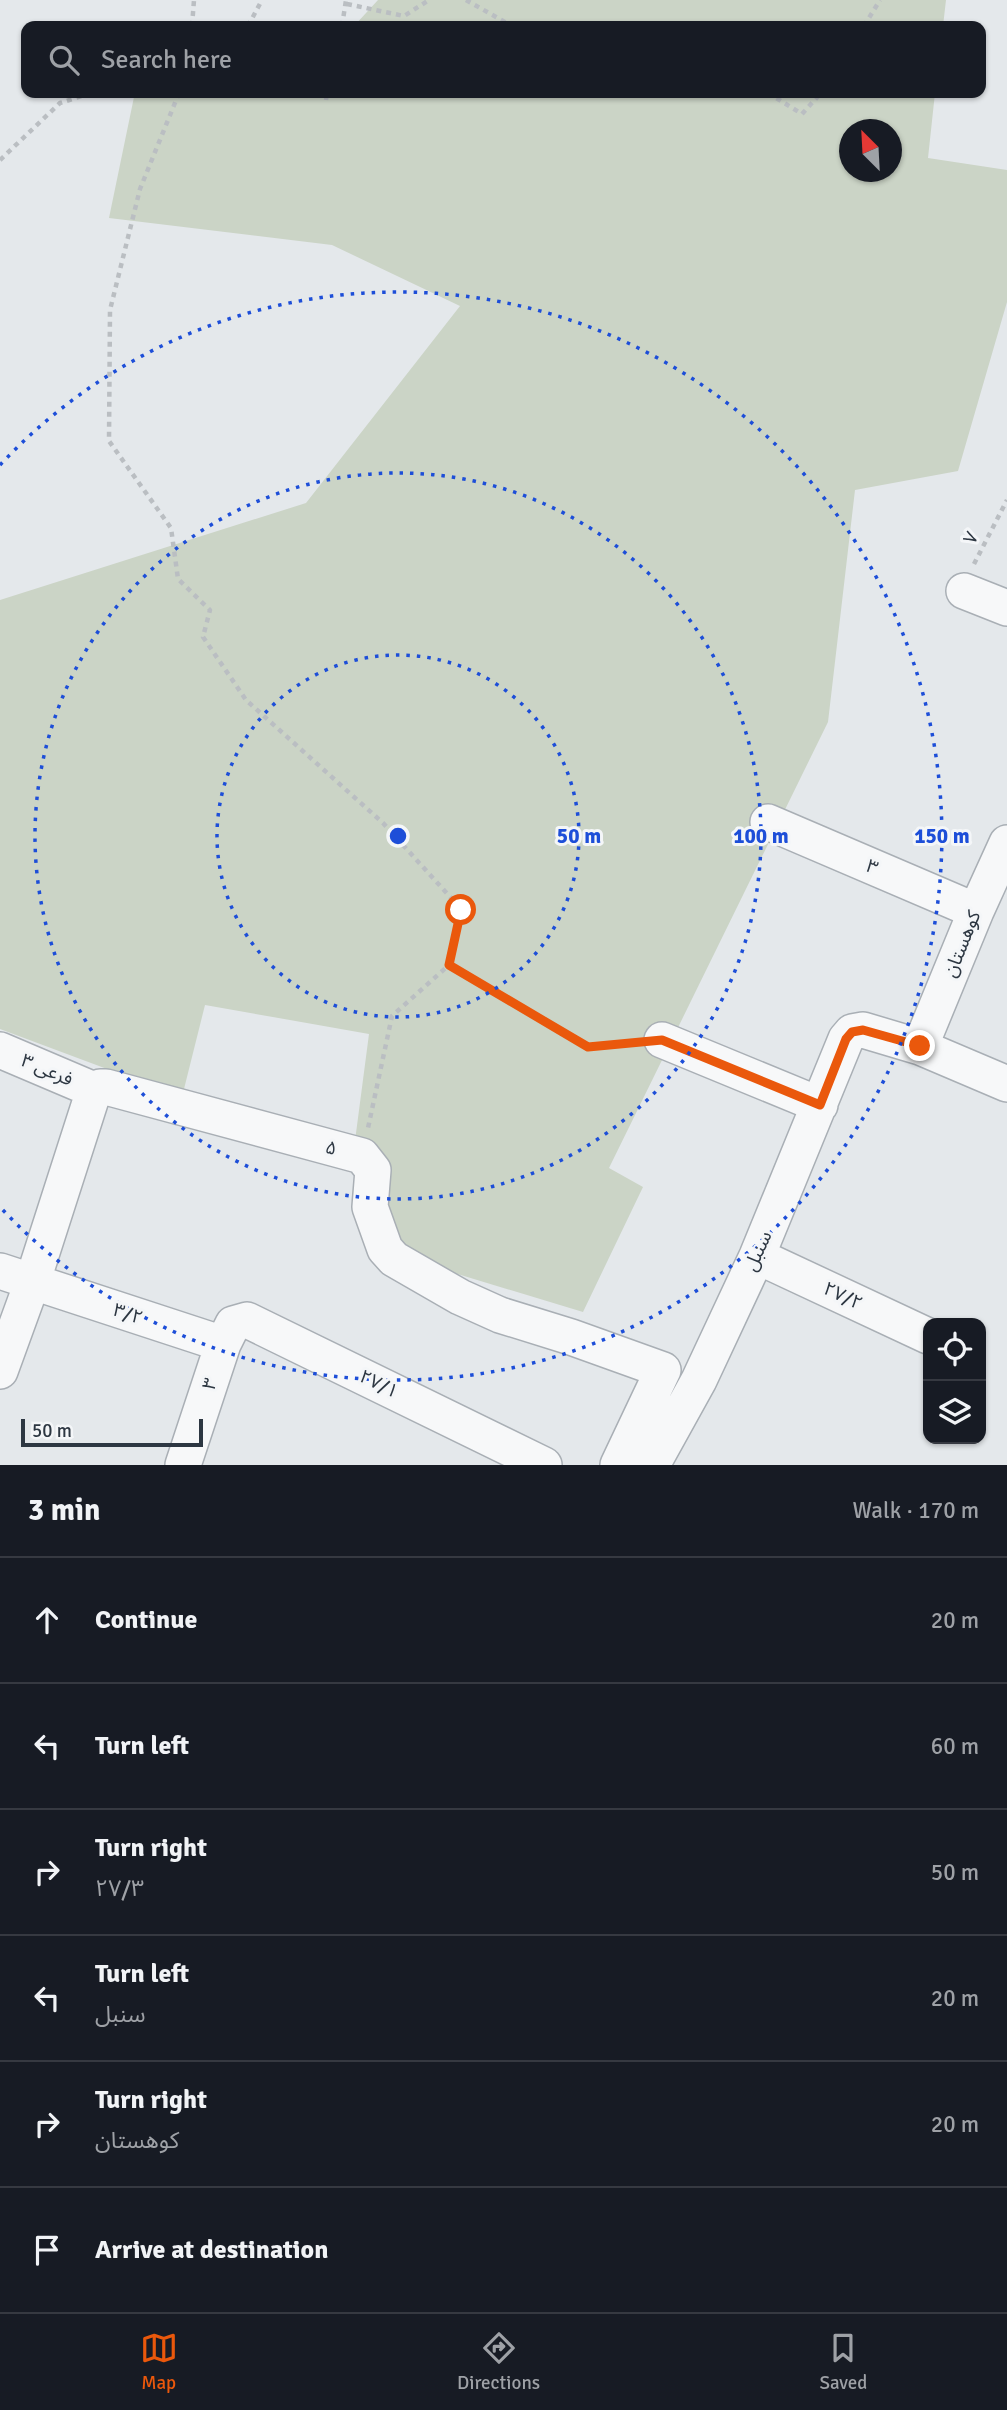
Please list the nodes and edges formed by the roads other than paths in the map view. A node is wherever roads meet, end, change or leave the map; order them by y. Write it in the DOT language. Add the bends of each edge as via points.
graph roads {
  1 [pos="964,590"];
  2 [pos="1007,608"];
  3 [pos="768,822"];
  4 [pos="1007,843"];
  5 [pos="975,912"];
  6 [pos="662,1040"];
  7 [pos="920,1046"];
  8 [pos="0,1050"];
  9 [pos="1007,1084"];
  10 [pos="94,1090"];
  11 [pos="820,1105"];
  12 [pos="757,1256"];
  13 [pos="0,1271"];
  14 [pos="32,1283"];
  15 [pos="923,1334"];
  16 [pos="223,1344"];
  17 [pos="0,1371"];
  18 [pos="183,1465"];
  19 [pos="544,1465"];
  20 [pos="618,1465"];
  21 [pos="652,1465"];
  1 -- 2 [label="street"];
  3 -- 5 [label="street, ۳"];
  4 -- 5 [label="street, کوهستان"];
  5 -- 7 [label="street, کوهستان"];
  6 -- 11 [label="street"];
  7 -- 9 [label="street"];
  7 -- 11 [label="street, سنبل" via="863,1030 852,1032"];
  8 -- 10 [label="street, فرعی ۳"];
  10 -- 14 [label="street"];
  10 -- 20 [label="street, ۵" via="106,1087 362,1156 373,1170 370,1207 376,1229 394,1259 500,1315 663,1370"];
  11 -- 12 [label="street, سنبل"];
  12 -- 15 [label="street, ۲۷/۲"];
  12 -- 21 [label="street, سنبل" via="699,1380"];
  13 -- 14 [label="street, ۳/۲"];
  14 -- 16 [label="street, ۳/۲"];
  14 -- 17 [label="street"];
  16 -- 18 [label="street, ۳"];
  16 -- 19 [label="street, ۲۷/۱" via="233,1324 247,1320"];
}
